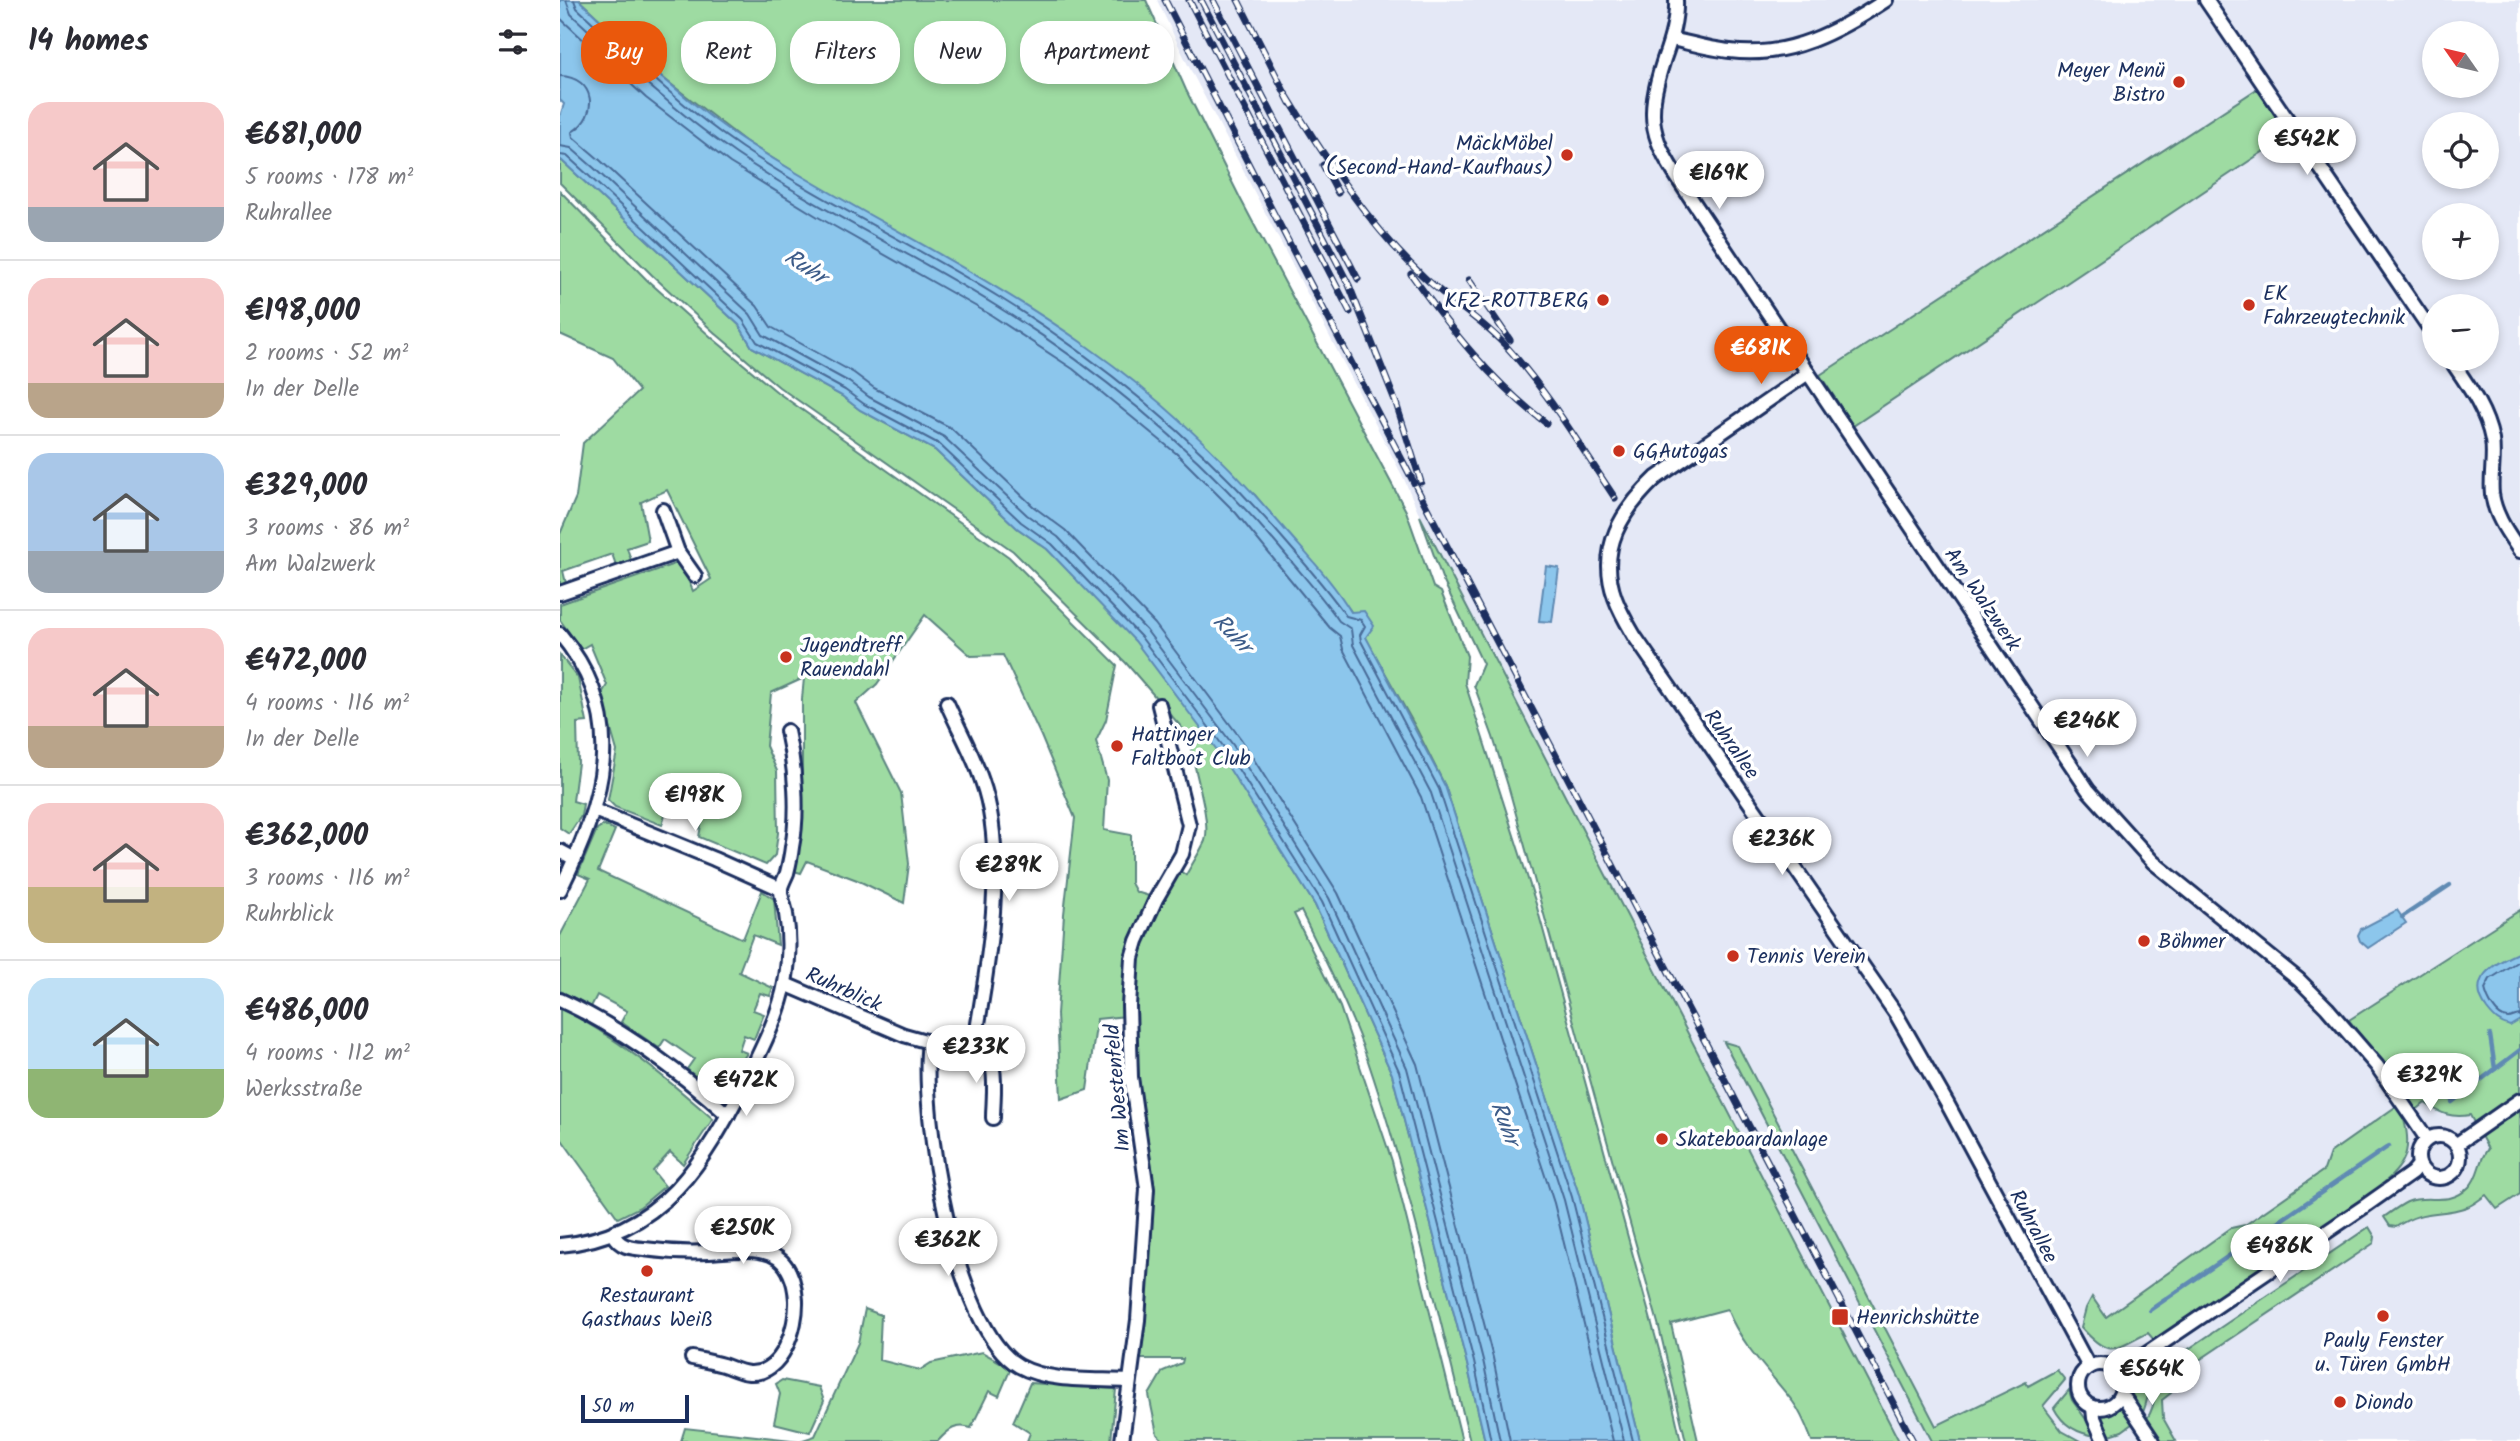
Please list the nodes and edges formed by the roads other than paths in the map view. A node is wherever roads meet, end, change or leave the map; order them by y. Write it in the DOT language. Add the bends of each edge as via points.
graph roads {
  1 [pos="1676,0"];
  2 [pos="1886,0"];
  3 [pos="2206,0"];
  4 [pos="1671,39"];
  5 [pos="2422,317"];
  6 [pos="2458,371"];
  7 [pos="1808,373"];
  8 [pos="663,510"];
  9 [pos="2520,551"];
  10 [pos="678,552"];
  11 [pos="695,576"];
  12 [pos="560,593"];
  13 [pos="560,634"];
  14 [pos="947,703"];
  15 [pos="1159,705"];
  16 [pos="787,731"];
  17 [pos="594,810"];
  18 [pos="560,851"];
  19 [pos="575,859"];
  20 [pos="781,889"];
  21 [pos="560,890"];
  22 [pos="785,984"];
  23 [pos="560,1000"];
  24 [pos="975,1041"];
  25 [pos="929,1042"];
  26 [pos="2520,1100"];
  27 [pos="728,1115"];
  28 [pos="993,1118"];
  29 [pos="2427,1139"];
  30 [pos="2457,1144"];
  31 [pos="2419,1165"];
  32 [pos="613,1234"];
  33 [pos="560,1245"];
  34 [pos="692,1358"];
  35 [pos="2089,1367"];
  36 [pos="2118,1373"];
  37 [pos="1129,1381"];
  38 [pos="2122,1393"];
  39 [pos="2093,1408"];
  40 [pos="1122,1441"];
  41 [pos="2104,1441"];
  42 [pos="2153,1441"];
  1 -- 4 [label="street, Am Walzwerk"];
  2 -- 4 [label="street" via="1836,30 1767,52 1731,51"];
  3 -- 5 [label="street"];
  4 -- 7 [label="street, Am Walzwerk" via="1652,107 1654,132 1664,157"];
  6 -- 9 [label="street" via="2487,421 2492,494 2498,517"];
  7 -- 29 [label="street, Am Walzwerk" via="2088,790 2153,862 2300,980 2377,1066"];
  7 -- 35 [label="street, Ruhrallee" via="1656,478 1634,499 1615,531 1611,585 1639,644 1896,1014"];
  8 -- 10 [label="street"];
  10 -- 11 [label="street"];
  10 -- 12 [label="street"];
  13 -- 17 [label="street" via="584,667 599,710 603,763"];
  14 -- 24 [label="street" via="982,780 993,842 988,962"];
  15 -- 37 [label="street, Im Westenfeld" via="1189,825 1182,854 1132,958 1131,1076 1147,1189"];
  16 -- 20 [label="street" via="793,760 794,838"];
  17 -- 19 [label="street"];
  17 -- 20 [label="street"];
  18 -- 19 [label="street"];
  19 -- 21 [label="street"];
  20 -- 22 [label="street" via="789,944"];
  22 -- 25 [label="street, Ruhrblick"];
  22 -- 27 [label="street" via="761,1050"];
  23 -- 27 [label="street" via="652,1052"];
  24 -- 25 [label="street, Ruhrblick"];
  24 -- 28 [label="street" via="990,1055"];
  25 -- 37 [label="street" via="928,1103 941,1195 964,1275 988,1335 1008,1358 1032,1372"];
  26 -- 30 [label="street"];
  27 -- 32 [label="street" via="679,1186 641,1219"];
  29 -- 30 [label="street" via="2443,1135"];
  29 -- 31 [label="street" via="2418,1151"];
  30 -- 31 [label="street" via="2461,1158 2450,1175 2429,1176"];
  31 -- 36 [label="street"];
  32 -- 33 [label="street"];
  32 -- 34 [label="street" via="625,1246 649,1250 761,1250 788,1269 796,1308 785,1349 769,1368 747,1373"];
  35 -- 36 [label="street" via="2104,1364"];
  35 -- 39 [label="street" via="2077,1387"];
  36 -- 38 [label="street"];
  37 -- 40 [label="street, Im Westenfeld"];
  38 -- 39 [label="street" via="2108,1407"];
  38 -- 42 [label="street"];
  39 -- 41 [label="street"];
}
